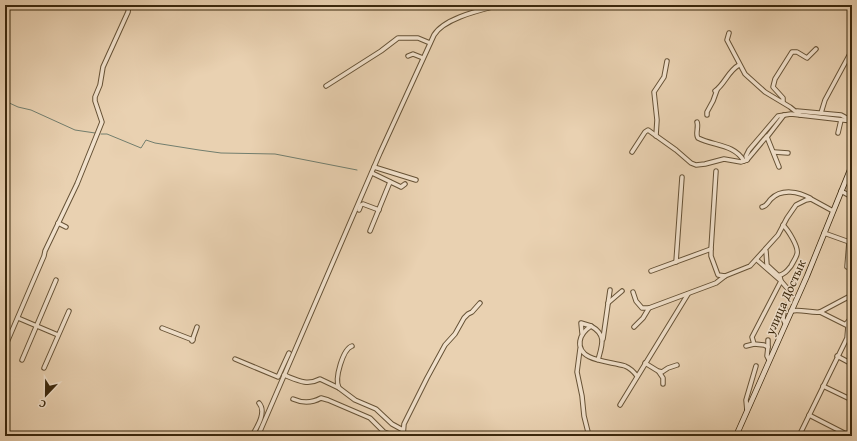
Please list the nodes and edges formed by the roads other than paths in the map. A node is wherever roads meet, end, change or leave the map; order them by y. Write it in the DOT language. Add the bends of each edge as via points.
graph roads {
  1 [pos="129,5"];
  2 [pos="500,5"];
  3 [pos="729,33"];
  4 [pos="430,43"];
  5 [pos="816,49"];
  6 [pos="852,50"];
  7 [pos="408,56"];
  8 [pos="423,58"];
  9 [pos="667,61"];
  10 [pos="739,65"];
  11 [pos="326,86"];
  12 [pos="783,102"];
  13 [pos="795,110"];
  14 [pos="821,113"];
  15 [pos="707,115"];
  16 [pos="785,115"];
  17 [pos="800,115"];
  18 [pos="841,120"];
  19 [pos="852,121"];
  20 [pos="697,122"];
  21 [pos="838,133"];
  22 [pos="768,135"];
  23 [pos="656,136"];
  24 [pos="632,152"];
  25 [pos="774,152"];
  26 [pos="788,153"];
  27 [pos="746,161"];
  28 [pos="779,166"];
  29 [pos="852,166"];
  30 [pos="374,167"];
  31 [pos="716,171"];
  32 [pos="372,173"];
  33 [pos="682,177"];
  34 [pos="416,180"];
  35 [pos="390,182"];
  36 [pos="405,184"];
  37 [pos="841,191"];
  38 [pos="852,197"];
  39 [pos="811,199"];
  40 [pos="359,205"];
  41 [pos="762,207"];
  42 [pos="359,210"];
  43 [pos="379,210"];
  44 [pos="833,211"];
  45 [pos="58,223"];
  46 [pos="783,225"];
  47 [pos="66,227"];
  48 [pos="370,231"];
  49 [pos="824,233"];
  50 [pos="850,242"];
  51 [pos="711,248"];
  52 [pos="766,250"];
  53 [pos="757,260"];
  54 [pos="676,262"];
  55 [pos="847,267"];
  56 [pos="651,271"];
  57 [pos="725,276"];
  58 [pos="778,276"];
  59 [pos="56,280"];
  60 [pos="781,281"];
  61 [pos="787,288"];
  62 [pos="610,290"];
  63 [pos="622,291"];
  64 [pos="633,292"];
  65 [pos="688,294"];
  66 [pos="852,295"];
  67 [pos="480,303"];
  68 [pos="608,303"];
  69 [pos="785,305"];
  70 [pos="642,308"];
  71 [pos="649,308"];
  72 [pos="69,311"];
  73 [pos="791,311"];
  74 [pos="820,312"];
  75 [pos="646,313"];
  76 [pos="852,317"];
  77 [pos="18,318"];
  78 [pos="785,323"];
  79 [pos="847,325"];
  80 [pos="37,326"];
  81 [pos="591,326"];
  82 [pos="197,327"];
  83 [pos="634,327"];
  84 [pos="162,328"];
  85 [pos="852,328"];
  86 [pos="582,334"];
  87 [pos="58,335"];
  88 [pos="768,340"];
  89 [pos="603,341"];
  90 [pos="754,344"];
  91 [pos="352,346"];
  92 [pos="746,346"];
  93 [pos="5,347"];
  94 [pos="768,347"];
  95 [pos="580,348"];
  96 [pos="288,353"];
  97 [pos="837,356"];
  98 [pos="234,359"];
  99 [pos="22,360"];
  100 [pos="598,360"];
  101 [pos="769,360"];
  102 [pos="645,363"];
  103 [pos="852,364"];
  104 [pos="677,365"];
  105 [pos="756,366"];
  106 [pos="44,368"];
  107 [pos="660,372"];
  108 [pos="284,375"];
  109 [pos="637,376"];
  110 [pos="663,384"];
  111 [pos="823,386"];
  112 [pos="339,388"];
  113 [pos="293,399"];
  114 [pos="852,400"];
  115 [pos="259,403"];
  116 [pos="620,405"];
  117 [pos="747,411"];
  118 [pos="809,415"];
  119 [pos="403,430"];
  120 [pos="252,436"];
  121 [pos="258,436"];
  122 [pos="395,436"];
  123 [pos="403,436"];
  124 [pos="589,436"];
  125 [pos="736,436"];
  126 [pos="799,436"];
  127 [pos="850,436"];
  1 -- 45 [label="street" via="103,67 95,97 102,122"];
  2 -- 4 [label="street" via="450,22 437,30"];
  3 -- 10 [label="street" via="727,40"];
  4 -- 8 [label="street"];
  4 -- 11 [label="street" via="414,37 398,38"];
  5 -- 12 [label="street" via="806,58 792,52 775,79 773,87 783,98"];
  6 -- 14 [label="street" via="825,100"];
  7 -- 8 [label="street" via="413,54"];
  8 -- 30 [label="street"];
  9 -- 23 [label="street" via="664,77 654,92"];
  10 -- 12 [label="street" via="752,81"];
  10 -- 15 [label="street" via="716,90"];
  12 -- 13 [label="street"];
  13 -- 14 [label="street"];
  13 -- 17 [label="street"];
  14 -- 19 [label="street" via="841,115"];
  16 -- 17 [label="street"];
  16 -- 22 [label="street"];
  16 -- 27 [label="street" via="778,116 749,150"];
  17 -- 18 [label="street"];
  18 -- 19 [label="street"];
  18 -- 21 [label="street"];
  20 -- 27 [label="street" via="698,138 731,149"];
  22 -- 25 [label="street"];
  22 -- 27 [label="street"];
  23 -- 24 [label="street" via="646,130"];
  23 -- 27 [label="street" via="696,165 724,159"];
  25 -- 26 [label="street"];
  25 -- 28 [label="street"];
  29 -- 37 [label="main road, улица Достык"];
  30 -- 32 [label="street"];
  30 -- 34 [label="street"];
  31 -- 51 [label="street"];
  32 -- 35 [label="street"];
  32 -- 40 [label="street"];
  33 -- 54 [label="street"];
  35 -- 36 [label="street" via="401,187"];
  35 -- 43 [label="street"];
  37 -- 38 [label="street"];
  37 -- 44 [label="main road, улица Достык"];
  39 -- 41 [label="street" via="790,192 774,196"];
  39 -- 44 [label="street"];
  39 -- 46 [label="street" via="796,205"];
  40 -- 42 [label="street"];
  40 -- 43 [label="street" via="368,205"];
  40 -- 108 [label="street"];
  43 -- 48 [label="street"];
  44 -- 49 [label="main road, улица Достык"];
  45 -- 47 [label="street"];
  45 -- 77 [label="street"];
  46 -- 52 [label="street"];
  46 -- 58 [label="street" via="798,253 788,270"];
  49 -- 50 [label="street"];
  49 -- 73 [label="main road, улица Достык"];
  50 -- 55 [label="street"];
  51 -- 54 [label="street"];
  51 -- 57 [label="street" via="711,256 718,275"];
  52 -- 53 [label="street"];
  52 -- 58 [label="street" via="766,265"];
  53 -- 57 [label="street" via="750,266"];
  53 -- 60 [label="street"];
  54 -- 56 [label="street"];
  57 -- 65 [label="street"];
  58 -- 60 [label="street"];
  59 -- 80 [label="street"];
  60 -- 61 [label="street"];
  60 -- 90 [label="street" via="754,332"];
  62 -- 68 [label="street"];
  63 -- 68 [label="street"];
  64 -- 70 [label="street"];
  65 -- 71 [label="street"];
  65 -- 102 [label="street"];
  66 -- 74 [label="street"];
  67 -- 119 [label="street" via="464,318 445,345"];
  68 -- 89 [label="street"];
  69 -- 78 [label="street"];
  70 -- 71 [label="street"];
  70 -- 75 [label="street"];
  71 -- 75 [label="street"];
  72 -- 87 [label="street"];
  73 -- 74 [label="street"];
  73 -- 78 [label="main road, улица Достык"];
  74 -- 79 [label="street"];
  75 -- 83 [label="street"];
  76 -- 79 [label="street"];
  77 -- 80 [label="street"];
  77 -- 93 [label="street"];
  78 -- 101 [label="main road, улица Достык"];
  79 -- 85 [label="street"];
  79 -- 97 [label="street" via="847,338"];
  80 -- 87 [label="street"];
  80 -- 99 [label="street"];
  81 -- 86 [label="street"];
  81 -- 86 [label="street" via="581,322"];
  81 -- 89 [label="street"];
  82 -- 84 [label="street" via="192,341"];
  86 -- 95 [label="street"];
  87 -- 106 [label="street"];
  88 -- 94 [label="street"];
  89 -- 100 [label="street"];
  90 -- 92 [label="street"];
  90 -- 94 [label="street"];
  91 -- 112 [label="street" via="346,350 337,377"];
  94 -- 101 [label="street"];
  95 -- 100 [label="street" via="585,355"];
  95 -- 124 [label="street" via="577,372"];
  96 -- 98 [label="street" via="278,377"];
  97 -- 103 [label="street"];
  97 -- 111 [label="street"];
  100 -- 109 [label="street" via="624,366"];
  101 -- 117 [label="main road, улица Достык"];
  102 -- 107 [label="street"];
  102 -- 109 [label="street"];
  104 -- 107 [label="street"];
  105 -- 117 [label="street" via="746,400"];
  107 -- 110 [label="street" via="664,378"];
  108 -- 112 [label="street" via="312,383 320,379"];
  108 -- 121 [label="street"];
  109 -- 116 [label="street"];
  111 -- 114 [label="street"];
  111 -- 118 [label="street"];
  112 -- 119 [label="street" via="354,400 376,409 392,424"];
  113 -- 122 [label="street" via="313,402 321,398 328,400 370,418 384,432"];
  115 -- 120 [label="street" via="263,412"];
  117 -- 125 [label="main road, улица Достык"];
  118 -- 126 [label="street"];
  118 -- 127 [label="street"];
  119 -- 123 [label="street"];
}
